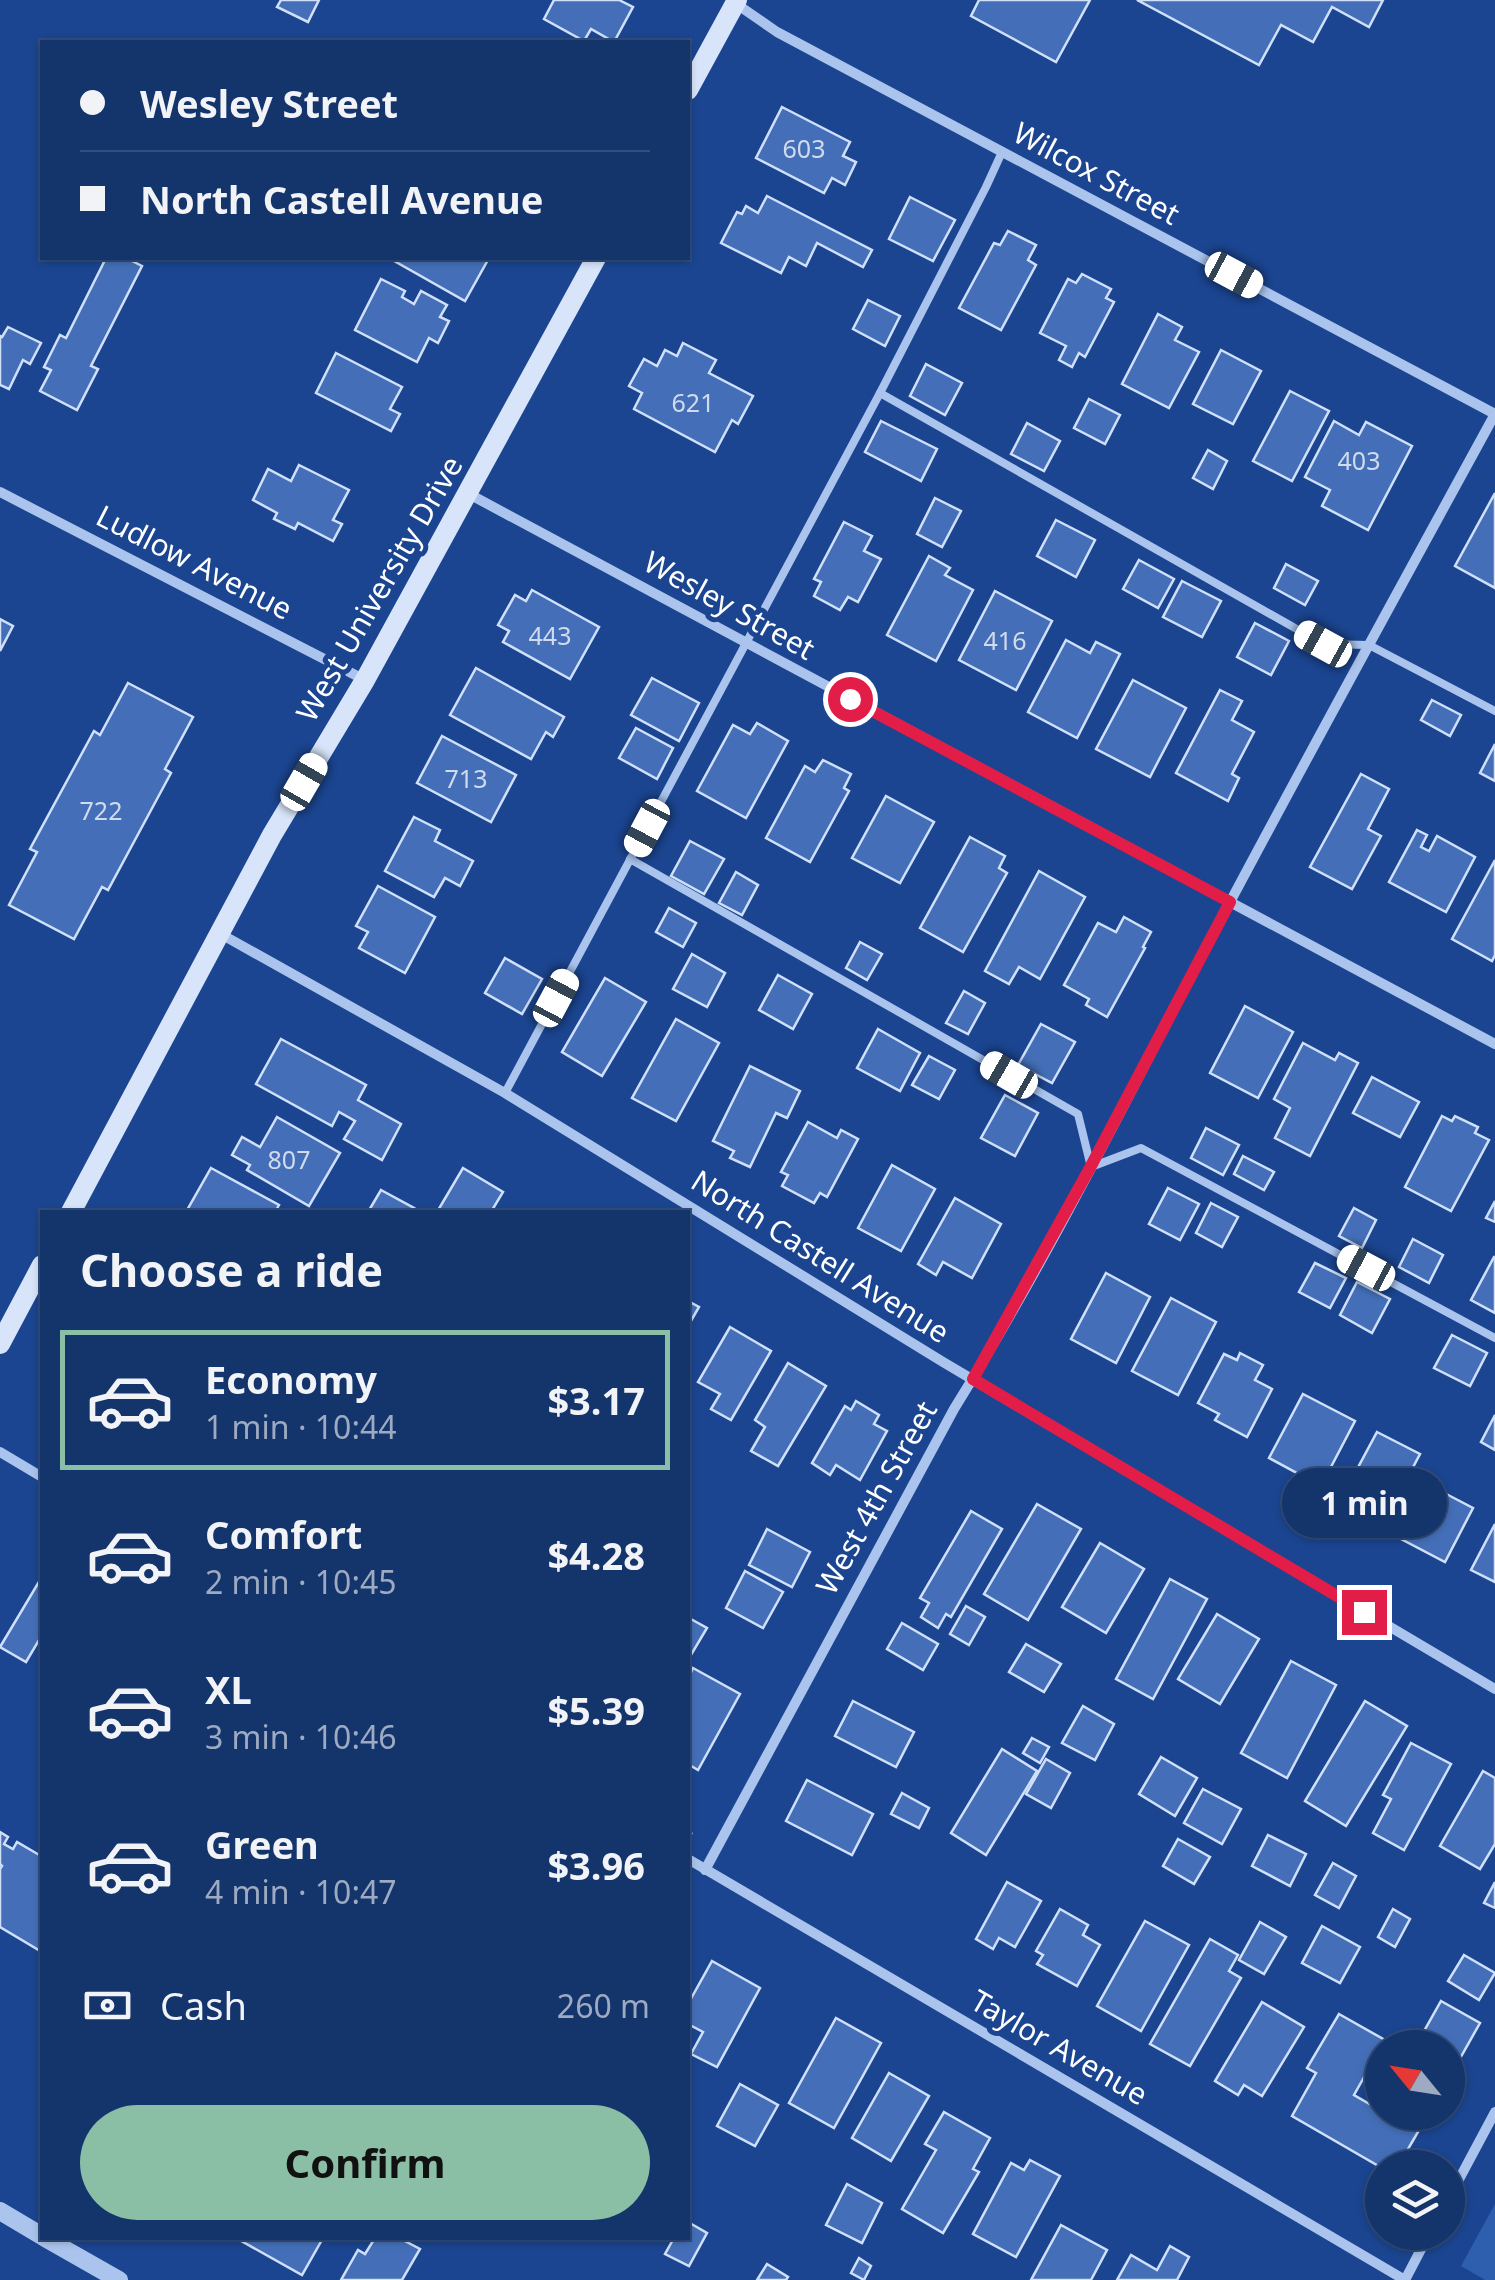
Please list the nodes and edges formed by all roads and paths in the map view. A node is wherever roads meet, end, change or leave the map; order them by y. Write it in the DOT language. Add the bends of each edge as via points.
graph roads {
  1 [pos="734,1"];
  2 [pos="690,86"];
  3 [pos="1002,152"];
  4 [pos="595,260"];
  5 [pos="880,393"];
  6 [pos="1495,414"];
  7 [pos="0,492"];
  8 [pos="469,494"];
  9 [pos="746,643"];
  10 [pos="1369,645"];
  11 [pos="365,680"];
  12 [pos="1495,711"];
  13 [pos="630,859"];
  14 [pos="1230,902"];
  15 [pos="219,933"];
  16 [pos="1495,1044"];
  17 [pos="505,1093"];
  18 [pos="1091,1166"];
  19 [pos="72,1210"];
  20 [pos="40,1270"];
  21 [pos="1495,1338"];
  22 [pos="0,1344"];
  23 [pos="973,1379"];
  24 [pos="0,1452"];
  25 [pos="40,1477"];
  26 [pos="1495,1689"];
  27 [pos="692,1827"];
  28 [pos="690,1832"];
  29 [pos="690,1860"];
  30 [pos="705,1870"];
  31 [pos="1495,2112"];
  32 [pos="1465,2168"];
  33 [pos="0,2211"];
  34 [pos="40,2235"];
  35 [pos="49,2240"];
  36 [pos="1421,2250"];
  37 [pos="119,2280"];
  38 [pos="1405,2280"];
  1 -- 2 [label="main road"];
  1 -- 3 [label="street, Wilcox Street" via="777,32"];
  3 -- 5 [label="lane"];
  3 -- 6 [label="street, Wilcox Street"];
  4 -- 8 [label="main road, West University Drive"];
  5 -- 9 [label="lane"];
  5 -- 10 [label="lane" via="1323,644"];
  6 -- 10 [label="street, West 4th Street"];
  7 -- 11 [label="street, Ludlow Avenue"];
  8 -- 9 [label="street, Wesley Street"];
  8 -- 11 [label="main road, West University Drive"];
  9 -- 13 [label="lane"];
  9 -- 14 [label="street, Wesley Street"];
  10 -- 12 [label="lane"];
  10 -- 14 [label="street, West 4th Street"];
  11 -- 15 [label="main road, West University Drive"];
  13 -- 17 [label="lane"];
  13 -- 18 [label="lane" via="1078,1114"];
  14 -- 16 [label="street, Wesley Street"];
  14 -- 18 [label="street, West 4th Street"];
  15 -- 17 [label="street, North Castell Avenue"];
  15 -- 19 [label="main road, West University Drive"];
  17 -- 23 [label="street, North Castell Avenue"];
  18 -- 21 [label="lane" via="1141,1148"];
  18 -- 23 [label="street, West 4th Street"];
  20 -- 22 [label="main road"];
  23 -- 26 [label="street, North Castell Avenue"];
  23 -- 30 [label="street, West 4th Street"];
  24 -- 25 [label="street"];
  27 -- 28 [label="path"];
  29 -- 30 [label="street, Taylor Avenue"];
  30 -- 38 [label="street, Taylor Avenue"];
  31 -- 32 [label="street"];
  33 -- 34 [label="street"];
  35 -- 37 [label="street"];
  36 -- 38 [label="street"];
}
